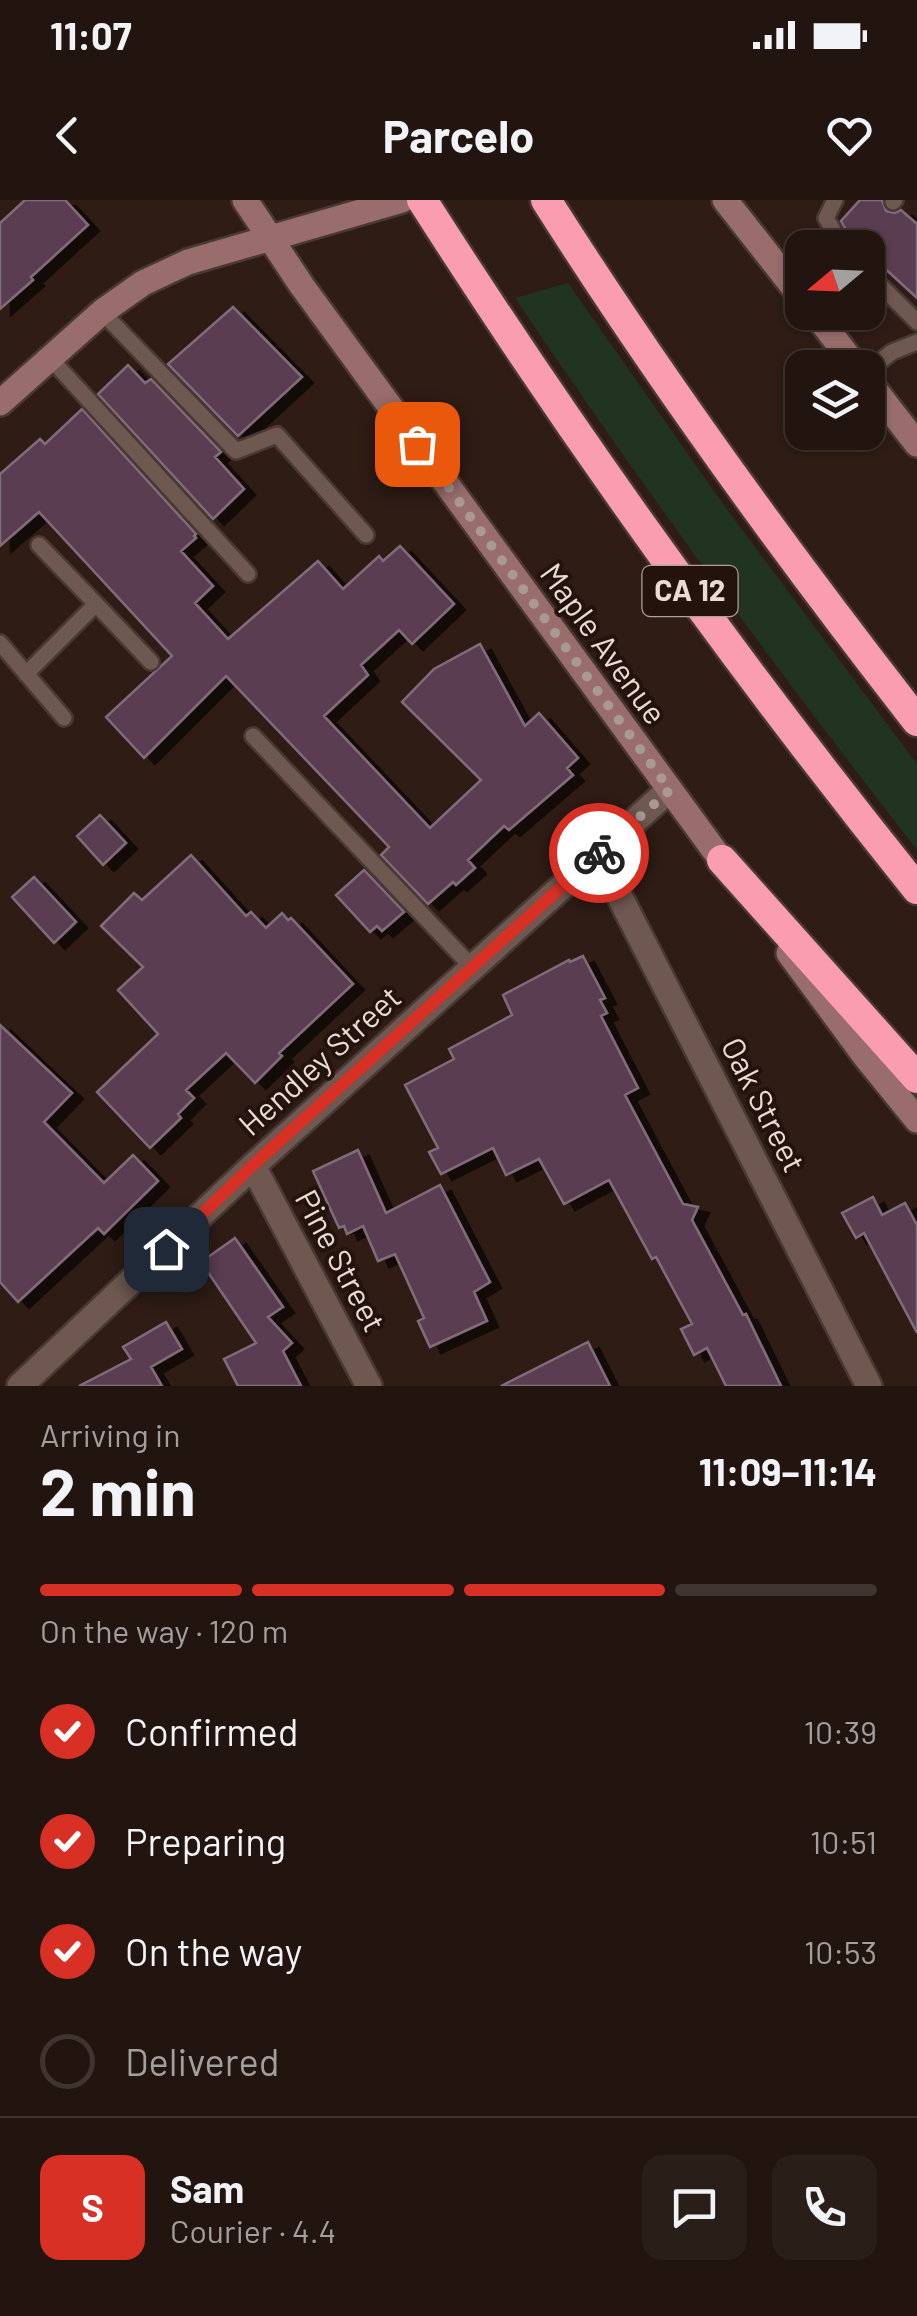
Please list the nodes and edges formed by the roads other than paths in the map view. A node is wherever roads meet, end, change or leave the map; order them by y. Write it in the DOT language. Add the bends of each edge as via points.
graph roads {
  1 [pos="245,200"];
  2 [pos="402,200"];
  3 [pos="422,200"];
  4 [pos="546,200"];
  5 [pos="725,200"];
  6 [pos="835,200"];
  7 [pos="837,230"];
  8 [pos="270,239"];
  9 [pos="785,276"];
  10 [pos="885,284"];
  11 [pos="102,312"];
  12 [pos="917,322"];
  13 [pos="828,330"];
  14 [pos="917,342"];
  15 [pos="843,350"];
  16 [pos="50,358"];
  17 [pos="885,358"];
  18 [pos="0,403"];
  19 [pos="885,403"];
  20 [pos="917,444"];
  21 [pos="366,535"];
  22 [pos="39,545"];
  23 [pos="248,574"];
  24 [pos="96,604"];
  25 [pos="0,643"];
  26 [pos="151,662"];
  27 [pos="26,674"];
  28 [pos="64,718"];
  29 [pos="917,721"];
  30 [pos="253,736"];
  31 [pos="670,790"];
  32 [pos="598,854"];
  33 [pos="722,860"];
  34 [pos="917,889"];
  35 [pos="472,967"];
  36 [pos="917,1078"];
  37 [pos="917,1120"];
  38 [pos="252,1166"];
  39 [pos="20,1386"];
  40 [pos="370,1386"];
  41 [pos="869,1386"];
  1 -- 8 [label="main road, Maple Avenue"];
  2 -- 8 [label="main road"];
  3 -- 34 [label="highway, CA 12" via="669,563"];
  4 -- 29 [label="highway" via="785,547"];
  5 -- 9 [label="main road"];
  6 -- 7 [label="lane" via="826,218"];
  8 -- 11 [label="main road" via="164,273"];
  8 -- 31 [label="main road, Maple Avenue"];
  10 -- 12 [label="lane"];
  11 -- 16 [label="main road"];
  11 -- 21 [label="lane" via="236,451 278,435"];
  13 -- 15 [label="main road"];
  14 -- 17 [label="lane"];
  16 -- 18 [label="main road"];
  16 -- 23 [label="lane"];
  19 -- 20 [label="main road"];
  22 -- 24 [label="lane"];
  24 -- 26 [label="lane"];
  24 -- 27 [label="lane"];
  25 -- 27 [label="lane"];
  27 -- 28 [label="lane"];
  30 -- 35 [label="lane"];
  31 -- 32 [label="street, Hendley Street"];
  31 -- 33 [label="main road, Maple Avenue"];
  32 -- 35 [label="street, Hendley Street"];
  32 -- 41 [label="street, Oak Street"];
  33 -- 36 [label="highway"];
  33 -- 37 [label="main road, Maple Avenue"];
  35 -- 38 [label="street, Hendley Street"];
  38 -- 39 [label="street, Hendley Street"];
  38 -- 40 [label="street, Pine Street"];
}
